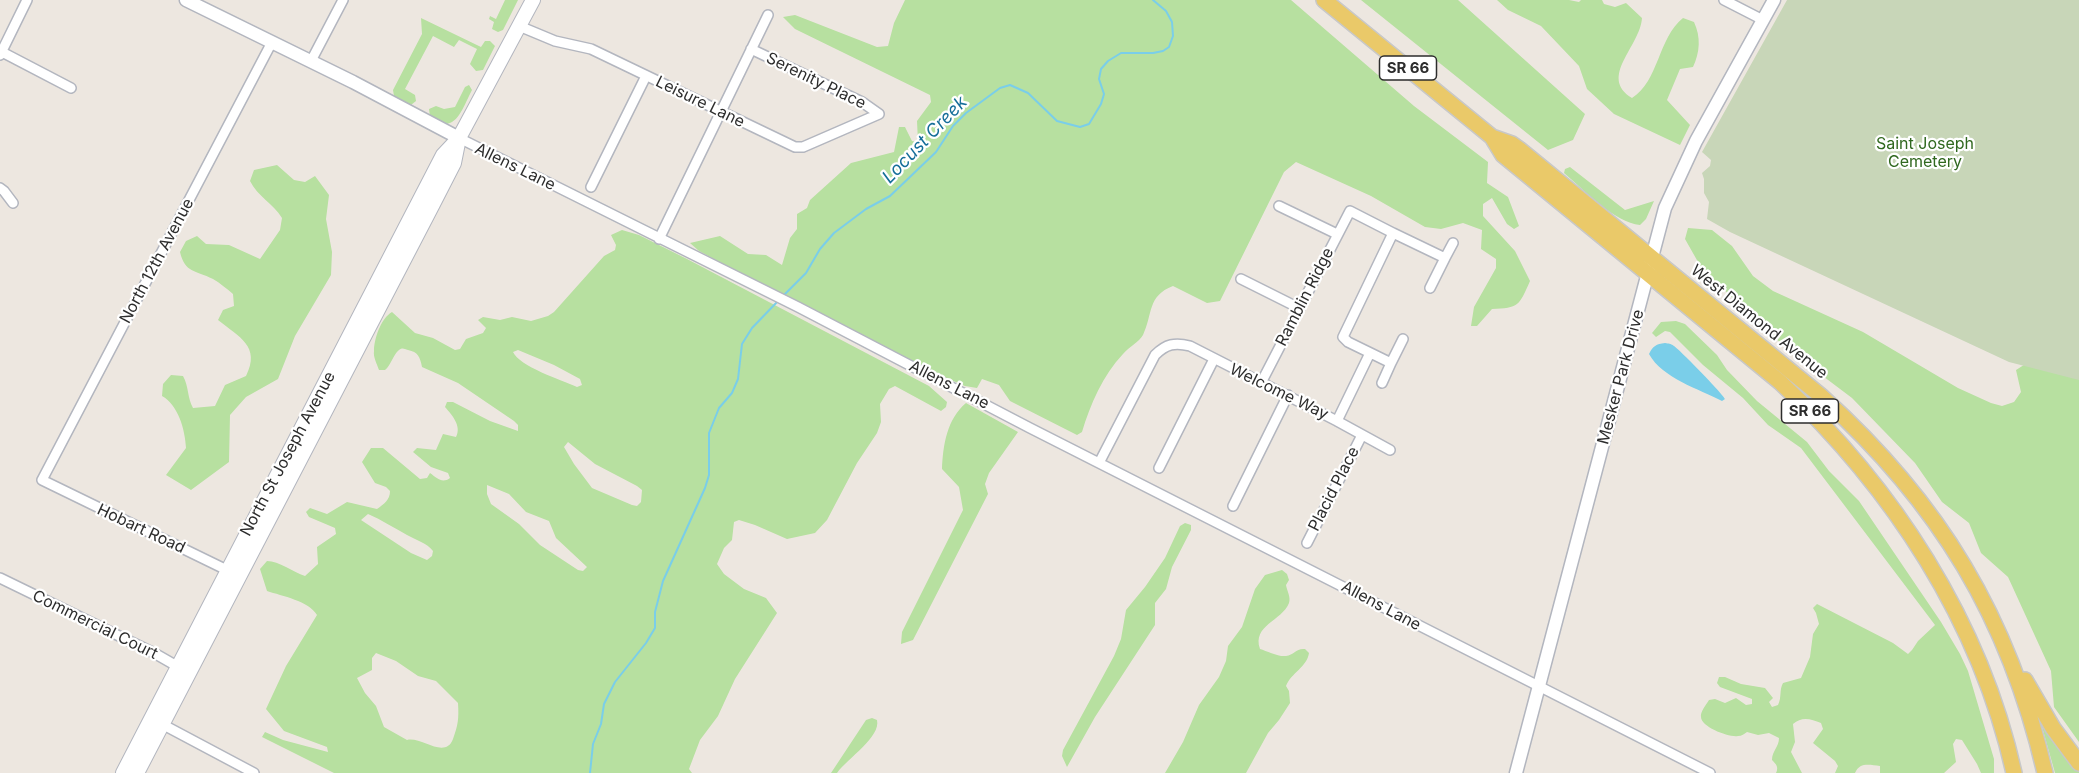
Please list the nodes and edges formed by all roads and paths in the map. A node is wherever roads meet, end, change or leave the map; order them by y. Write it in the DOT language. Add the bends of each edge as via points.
graph roads {
  1 [pos="27,0"];
  2 [pos="186,0"];
  3 [pos="343,0"];
  4 [pos="533,0"];
  5 [pos="1324,0"];
  6 [pos="1724,0"];
  7 [pos="1774,0"];
  8 [pos="203,4"];
  9 [pos="768,15"];
  10 [pos="1763,20"];
  11 [pos="519,26"];
  12 [pos="272,42"];
  13 [pos="751,49"];
  14 [pos="1,54"];
  15 [pos="311,61"];
  16 [pos="646,76"];
  17 [pos="71,88"];
  18 [pos="721,112"];
  19 [pos="879,114"];
  20 [pos="1492,137"];
  21 [pos="459,138"];
  22 [pos="591,187"];
  23 [pos="0,188"];
  24 [pos="13,203"];
  25 [pos="1279,206"];
  26 [pos="1393,232"];
  27 [pos="1337,234"];
  28 [pos="659,239"];
  29 [pos="1453,243"];
  30 [pos="1652,257"];
  31 [pos="1445,258"];
  32 [pos="1648,274"];
  33 [pos="1241,279"];
  34 [pos="1430,288"];
  35 [pos="1299,308"];
  36 [pos="1403,339"];
  37 [pos="1370,353"];
  38 [pos="1214,359"];
  39 [pos="1391,363"];
  40 [pos="1261,383"];
  41 [pos="1382,383"];
  42 [pos="1288,395"];
  43 [pos="1338,421"];
  44 [pos="1362,435"];
  45 [pos="1390,450"];
  46 [pos="1099,463"];
  47 [pos="1159,468"];
  48 [pos="42,481"];
  49 [pos="1233,506"];
  50 [pos="1307,543"];
  51 [pos="227,570"];
  52 [pos="241,577"];
  53 [pos="0,578"];
  54 [pos="2007,649"];
  55 [pos="184,669"];
  56 [pos="1539,687"];
  57 [pos="156,722"];
  58 [pos="2079,763"];
  59 [pos="123,773"];
  60 [pos="137,773"];
  61 [pos="254,773"];
  62 [pos="1516,773"];
  63 [pos="1710,773"];
  64 [pos="2014,773"];
  65 [pos="2045,773"];
  1 -- 14 [label="street"];
  2 -- 8 [label="street, Allens Lane"];
  3 -- 15 [label="street"];
  4 -- 11 [label="main road, North St Joseph Avenue"];
  5 -- 20 [label="main road, West Diamond Avenue / SR 66"];
  6 -- 10 [label="street"];
  7 -- 10 [label="street, Mesker Park Drive"];
  8 -- 12 [label="street, Allens Lane"];
  9 -- 13 [label="street"];
  10 -- 30 [label="street, Mesker Park Drive" via="1675,184"];
  11 -- 16 [label="street, Leisure Lane" via="555,41 591,49"];
  11 -- 21 [label="main road, North St Joseph Avenue"];
  12 -- 15 [label="street, Allens Lane"];
  12 -- 48 [label="street, North 12th Avenue"];
  13 -- 18 [label="street"];
  13 -- 19 [label="street, Serenity Place" via="862,102"];
  14 -- 17 [label="street"];
  15 -- 21 [label="street, Allens Lane"];
  16 -- 18 [label="street, Leisure Lane"];
  16 -- 22 [label="street"];
  18 -- 19 [label="street, Leisure Lane" via="799,147"];
  18 -- 28 [label="street"];
  20 -- 30 [label="main road, West Diamond Avenue / SR 66" via="1512,144"];
  20 -- 32 [label="main road, West Diamond Avenue / SR 66" via="1503,155"];
  21 -- 28 [label="street, Allens Lane"];
  21 -- 51 [label="main road, North St Joseph Avenue" via="443,155"];
  21 -- 52 [label="main road, North St Joseph Avenue" via="454,163"];
  23 -- 24 [label="street"];
  25 -- 27 [label="street"];
  26 -- 27 [label="street, Ramblin Ridge" via="1350,211"];
  26 -- 31 [label="street"];
  26 -- 37 [label="street" via="1343,337"];
  27 -- 35 [label="street, Ramblin Ridge"];
  28 -- 46 [label="street, Allens Lane"];
  29 -- 31 [label="street"];
  30 -- 32 [label="street, Mesker Park Drive"];
  30 -- 54 [label="main road, West Diamond Avenue / SR 66" via="1821,396 1894,468 1960,558"];
  31 -- 34 [label="street"];
  32 -- 56 [label="street, Mesker Park Drive"];
  32 -- 64 [label="main road, West Diamond Avenue / SR 66" via="1807,407 1894,509 1932,568 1969,639"];
  33 -- 35 [label="street"];
  35 -- 40 [label="street, Ramblin Ridge"];
  36 -- 39 [label="street"];
  37 -- 39 [label="street"];
  37 -- 43 [label="street"];
  38 -- 40 [label="street, Welcome Way"];
  38 -- 46 [label="street, Welcome Way" via="1181,344 1165,346 1155,355"];
  38 -- 47 [label="street"];
  39 -- 41 [label="street"];
  40 -- 42 [label="street, Welcome Way"];
  42 -- 43 [label="street, Welcome Way"];
  42 -- 49 [label="street"];
  43 -- 44 [label="street, Welcome Way"];
  44 -- 45 [label="street, Welcome Way"];
  44 -- 50 [label="street, Placid Place"];
  46 -- 56 [label="street, Allens Lane"];
  48 -- 51 [label="street, Hobart Road"];
  51 -- 52 [label="street, Hobart Road"];
  51 -- 55 [label="main road, North St Joseph Avenue"];
  52 -- 55 [label="main road, North St Joseph Avenue"];
  53 -- 55 [label="street, Commercial Court"];
  54 -- 58 [label="main road" via="2053,728"];
  54 -- 65 [label="main road, West Diamond Avenue / SR 66" via="2031,717"];
  55 -- 57 [label="main road, North St Joseph Avenue"];
  56 -- 62 [label="street, Mesker Park Drive"];
  56 -- 63 [label="street, Allens Lane"];
  57 -- 59 [label="main road, North St Joseph Avenue"];
  57 -- 60 [label="main road, North St Joseph Avenue"];
  57 -- 61 [label="street"];
}
